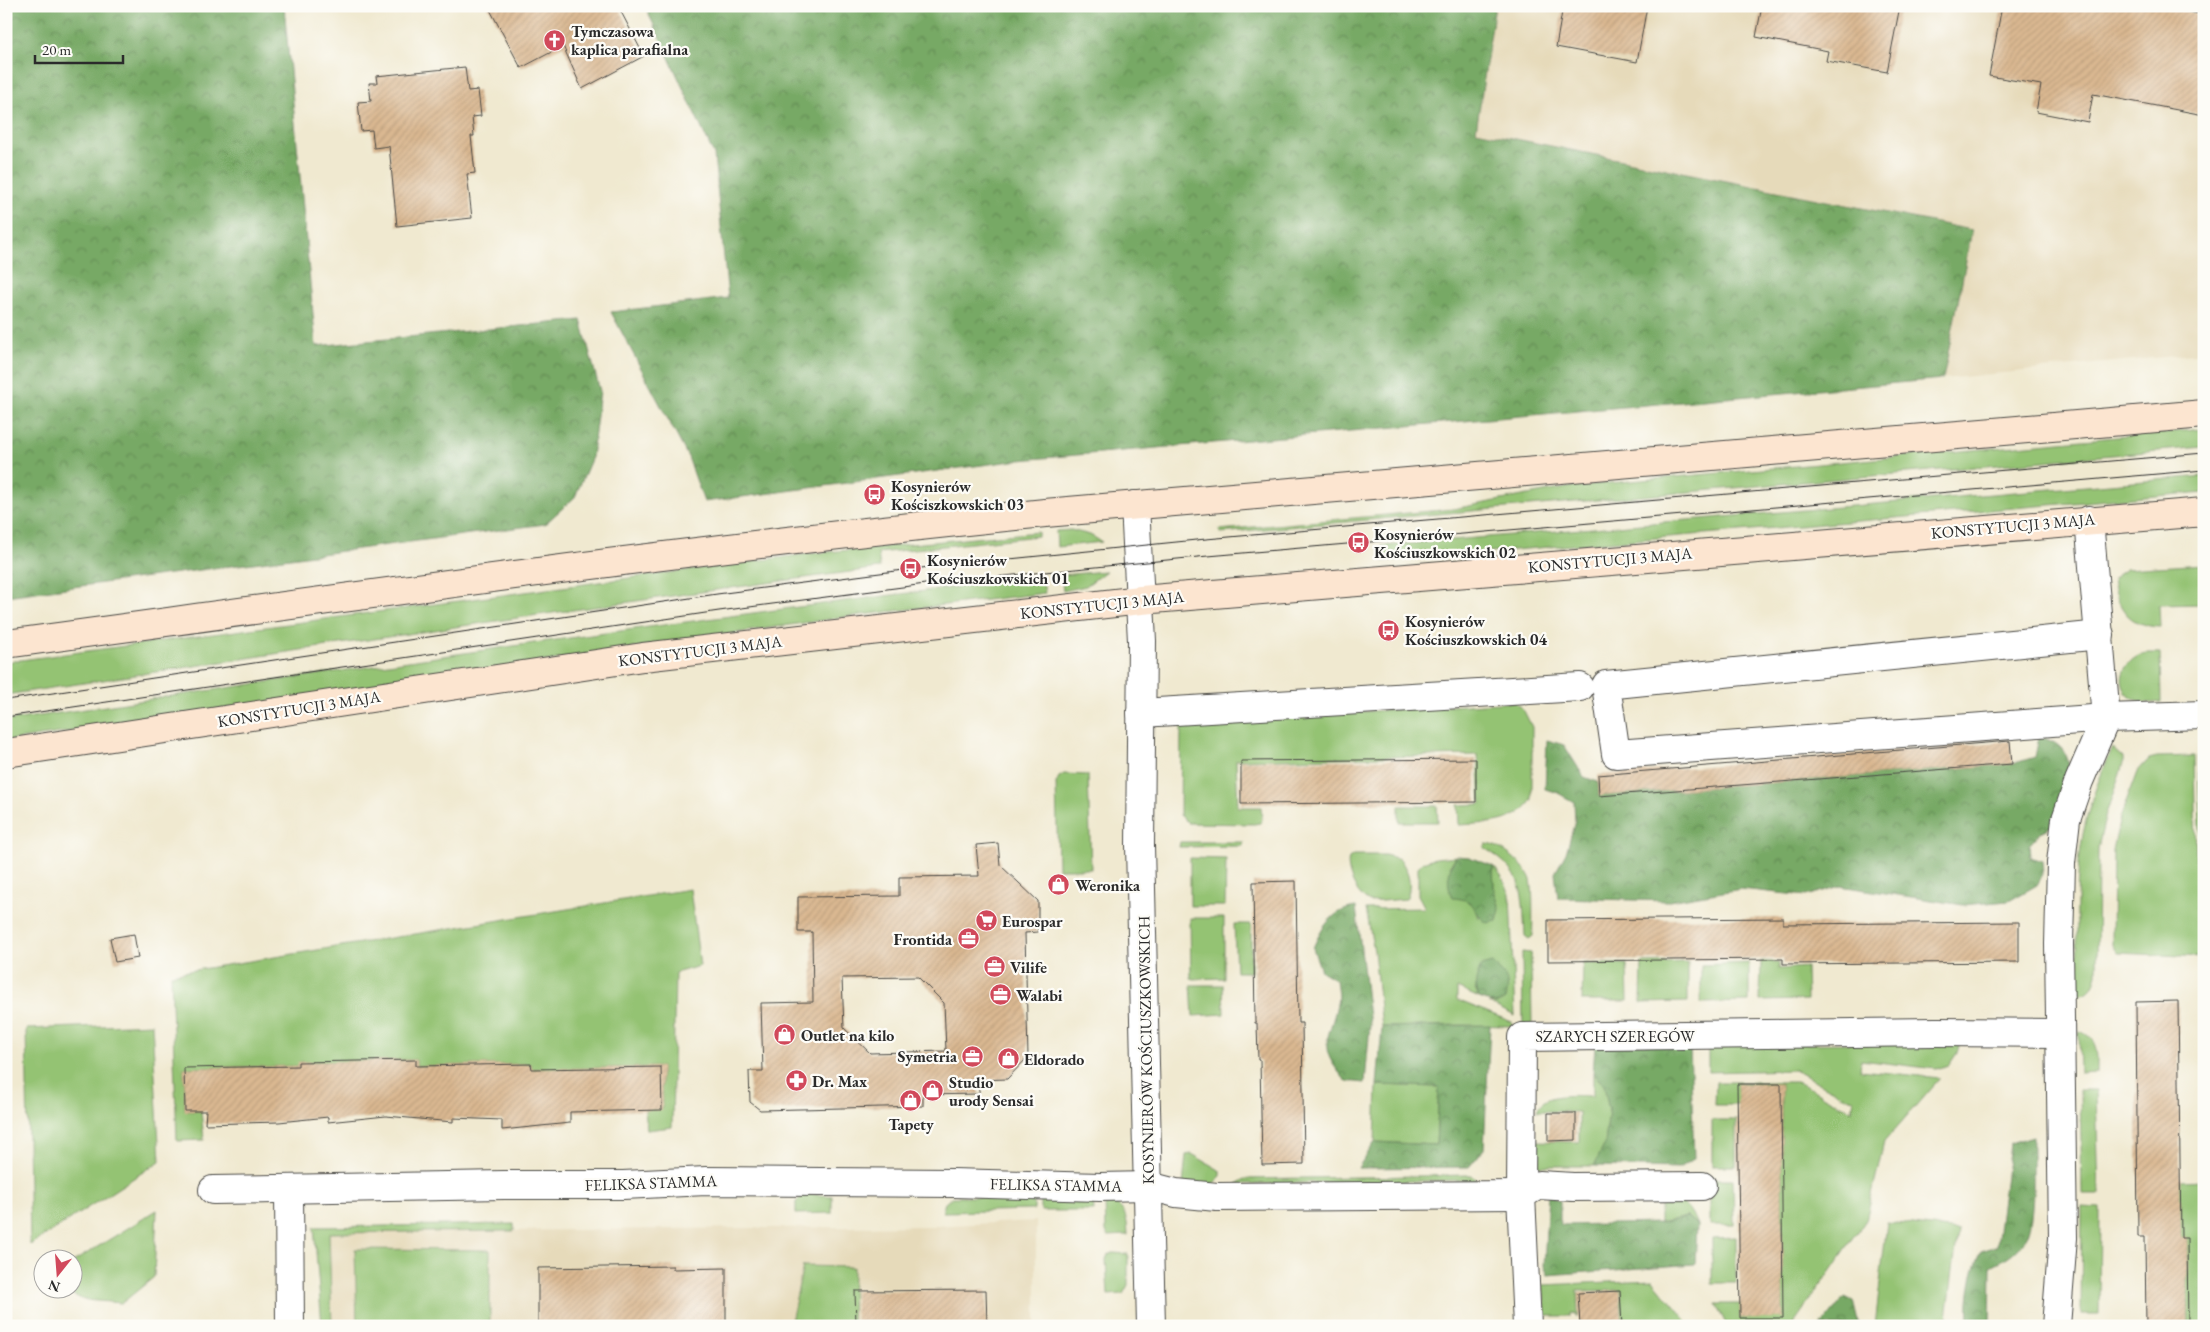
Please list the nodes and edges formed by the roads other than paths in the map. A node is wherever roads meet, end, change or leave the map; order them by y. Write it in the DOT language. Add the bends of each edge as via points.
graph roads {
  1 [pos="2204,414"];
  2 [pos="1135,505"];
  3 [pos="2204,512"];
  4 [pos="2089,520"];
  5 [pos="1141,600"];
  6 [pos="2100,635"];
  7 [pos="6,644"];
  8 [pos="1580,687"];
  9 [pos="1142,713"];
  10 [pos="2204,715"];
  11 [pos="2106,718"];
  12 [pos="6,753"];
  13 [pos="2059,1033"];
  14 [pos="1149,1186"];
  15 [pos="1702,1186"];
  16 [pos="213,1190"];
  17 [pos="289,1190"];
  18 [pos="1521,1195"];
  19 [pos="290,1326"];
  20 [pos="1151,1326"];
  21 [pos="1526,1326"];
  22 [pos="2056,1326"];
  1 -- 2 [label="street"];
  2 -- 5 [label="street, KOSYNIERÓW KOŚCIUSZKOWSKICH"];
  2 -- 7 [label="street" via="909,526 703,551"];
  3 -- 4 [label="street, KONSTYTUCJI 3 MAJA"];
  4 -- 5 [label="street, KONSTYTUCJI 3 MAJA"];
  4 -- 6 [label="street"];
  5 -- 9 [label="street, KOSYNIERÓW KOŚCIUSZKOWSKICH"];
  5 -- 12 [label="street, KONSTYTUCJI 3 MAJA" via="642,657"];
  6 -- 11 [label="street"];
  6 -- 11 [label="street" via="1606,685 1616,754"];
  8 -- 9 [label="street"];
  9 -- 14 [label="street, KOSYNIERÓW KOŚCIUSZKOWSKICH" via="1140,845"];
  10 -- 11 [label="street"];
  11 -- 13 [label="street" via="2066,819 2059,905"];
  13 -- 18 [label="street, SZARYCH SZEREGÓW" via="1522,1037"];
  13 -- 22 [label="street" via="2063,1238"];
  14 -- 17 [label="street, FELIKSA STAMMA" via="706,1181"];
  14 -- 18 [label="street" via="1176,1193 1217,1197"];
  14 -- 20 [label="street, KOSYNIERÓW KOŚCIUSZKOWSKICH"];
  15 -- 18 [label="street" via="1538,1185"];
  16 -- 17 [label="street, FELIKSA STAMMA"];
  17 -- 19 [label="street"];
  18 -- 21 [label="street"];
}
